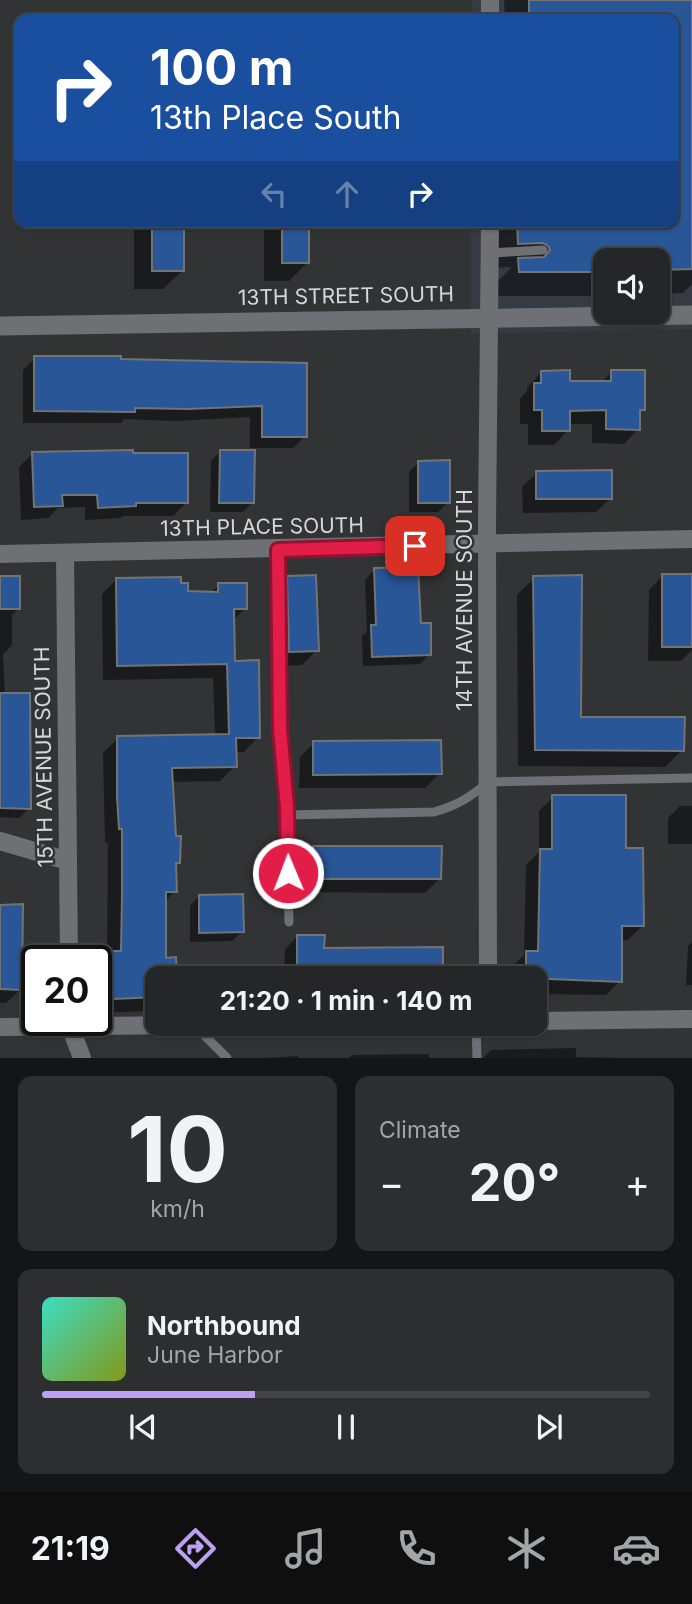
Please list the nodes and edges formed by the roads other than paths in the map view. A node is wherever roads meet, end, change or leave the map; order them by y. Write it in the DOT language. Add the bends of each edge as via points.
graph roads {
  1 [pos="490,228"];
  2 [pos="543,250"];
  3 [pos="490,253"];
  4 [pos="692,314"];
  5 [pos="490,317"];
  6 [pos="0,326"];
  7 [pos="692,539"];
  8 [pos="488,543"];
  9 [pos="278,550"];
  10 [pos="0,554"];
  11 [pos="65,554"];
  12 [pos="692,778"];
  13 [pos="488,782"];
  14 [pos="287,815"];
  15 [pos="0,841"];
  16 [pos="68,861"];
  17 [pos="289,922"];
  18 [pos="69,945"];
  19 [pos="488,966"];
  20 [pos="692,1019"];
  21 [pos="547,1021"];
  22 [pos="112,1024"];
  23 [pos="145,1024"];
  24 [pos="21,1026"];
  25 [pos="0,1027"];
  26 [pos="74,1036"];
  27 [pos="205,1036"];
  28 [pos="476,1036"];
  29 [pos="82,1058"];
  30 [pos="226,1058"];
  31 [pos="477,1058"];
  1 -- 3 [label="street, 14TH AVENUE SOUTH"];
  2 -- 3 [label="lane"];
  3 -- 5 [label="street, 14TH AVENUE SOUTH"];
  4 -- 5 [label="street, 13TH STREET SOUTH"];
  5 -- 6 [label="street, 13TH STREET SOUTH"];
  5 -- 8 [label="street, 14TH AVENUE SOUTH"];
  7 -- 8 [label="street, 13TH PLACE SOUTH"];
  8 -- 9 [label="street, 13TH PLACE SOUTH"];
  8 -- 13 [label="street, 14TH AVENUE SOUTH"];
  9 -- 11 [label="street, 13TH PLACE SOUTH"];
  9 -- 14 [label="lane" via="280,729"];
  10 -- 11 [label="street, 13TH PLACE SOUTH"];
  11 -- 16 [label="street, 15TH AVENUE SOUTH"];
  12 -- 13 [label="lane"];
  13 -- 14 [label="lane" via="470,798 434,813"];
  13 -- 19 [label="street, 14TH AVENUE SOUTH"];
  14 -- 17 [label="lane"];
  15 -- 16 [label="street"];
  16 -- 18 [label="street, 15TH AVENUE SOUTH"];
  20 -- 21 [label="street"];
  22 -- 23 [label="street"];
  24 -- 25 [label="street"];
  26 -- 29 [label="street"];
  27 -- 30 [label="lane"];
  28 -- 31 [label="lane"];
}
